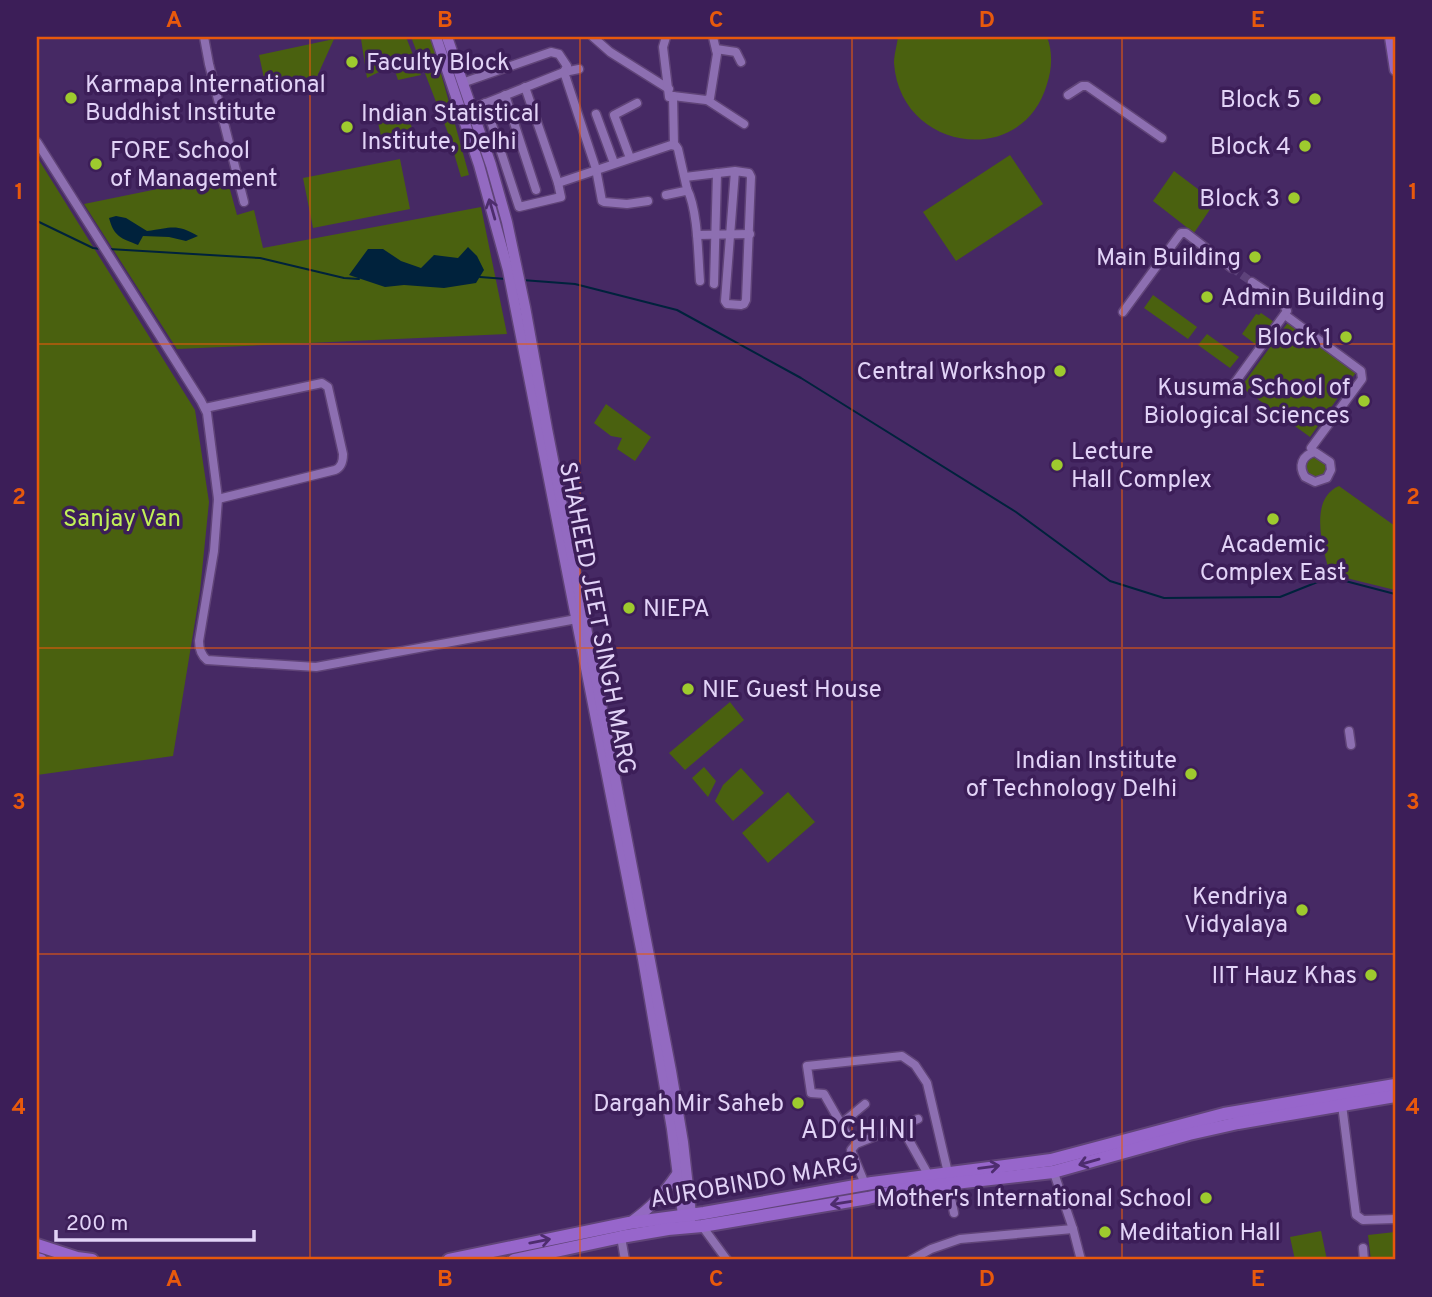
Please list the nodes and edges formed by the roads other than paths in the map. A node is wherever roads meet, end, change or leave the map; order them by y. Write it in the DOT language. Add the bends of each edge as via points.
graph roads {
  1 [pos="204,37"];
  2 [pos="436,37"];
  3 [pos="447,37"];
  4 [pos="593,37"];
  5 [pos="666,37"];
  6 [pos="713,37"];
  7 [pos="1390,37"];
  8 [pos="716,49"];
  9 [pos="741,62"];
  10 [pos="579,69"];
  11 [pos="1395,70"];
  12 [pos="564,72"];
  13 [pos="462,83"];
  14 [pos="525,87"];
  15 [pos="671,92"];
  16 [pos="505,95"];
  17 [pos="1068,95"];
  18 [pos="707,100"];
  19 [pos="485,103"];
  20 [pos="637,103"];
  21 [pos="465,110"];
  22 [pos="596,114"];
  23 [pos="744,124"];
  24 [pos="1162,138"];
  25 [pos="37,142"];
  26 [pos="674,145"];
  27 [pos="630,158"];
  28 [pos="614,163"];
  29 [pos="596,169"];
  30 [pos="735,172"];
  31 [pos="717,173"];
  32 [pos="685,177"];
  33 [pos="558,183"];
  34 [pos="687,189"];
  35 [pos="536,190"];
  36 [pos="666,195"];
  37 [pos="648,201"];
  38 [pos="244,202"];
  39 [pos="715,234"];
  40 [pos="730,234"];
  41 [pos="750,234"];
  42 [pos="697,235"];
  43 [pos="1233,268"];
  44 [pos="700,281"];
  45 [pos="1252,282"];
  46 [pos="714,284"];
  47 [pos="1123,312"];
  48 [pos="1285,316"];
  49 [pos="1231,388"];
  50 [pos="205,408"];
  51 [pos="1311,448"];
  52 [pos="218,499"];
  53 [pos="580,618"];
  54 [pos="1349,731"];
  55 [pos="1351,745"];
  56 [pos="805,1055"];
  57 [pos="807,1066"];
  58 [pos="1395,1085"];
  59 [pos="1395,1096"];
  60 [pos="865,1104"];
  61 [pos="1342,1105"];
  62 [pos="919,1119"];
  63 [pos="841,1124"];
  64 [pos="901,1126"];
  65 [pos="848,1136"];
  66 [pos="1052,1166"];
  67 [pos="677,1174"];
  68 [pos="929,1176"];
  69 [pos="948,1178"];
  70 [pos="865,1184"];
  71 [pos="954,1213"];
  72 [pos="687,1214"];
  73 [pos="1395,1219"];
  74 [pos="629,1223"];
  75 [pos="695,1227"];
  76 [pos="1073,1229"];
  77 [pos="621,1237"];
  78 [pos="37,1245"];
  79 [pos="1363,1248"];
  80 [pos="92,1260"];
  81 [pos="449,1260"];
  82 [pos="514,1260"];
  83 [pos="625,1260"];
  84 [pos="727,1260"];
  85 [pos="911,1260"];
  86 [pos="1080,1260"];
  87 [pos="1364,1260"];
  1 -- 38 [label="street"];
  2 -- 21 [label="main road, SHAHEED JEET SINGH MARG"];
  3 -- 13 [label="main road, SHAHEED JEET SINGH MARG"];
  4 -- 15 [label="street"];
  5 -- 15 [label="street" via="663,47"];
  6 -- 8 [label="street"];
  7 -- 11 [label="main road"];
  8 -- 9 [label="street" via="736,52"];
  8 -- 18 [label="street"];
  10 -- 12 [label="street"];
  12 -- 13 [label="street" via="566,66 559,54 551,52"];
  12 -- 14 [label="street"];
  12 -- 29 [label="street"];
  13 -- 21 [label="main road, SHAHEED JEET SINGH MARG"];
  14 -- 16 [label="street"];
  14 -- 33 [label="street"];
  15 -- 18 [label="street"];
  15 -- 26 [label="street"];
  16 -- 19 [label="street"];
  16 -- 35 [label="street"];
  17 -- 24 [label="street" via="1087,86"];
  18 -- 23 [label="street"];
  19 -- 21 [label="street"];
  19 -- 33 [label="street" via="519,207 561,197"];
  20 -- 27 [label="street" via="614,116"];
  21 -- 53 [label="main road, SHAHEED JEET SINGH MARG" via="494,177 507,222 560,532"];
  22 -- 28 [label="street"];
  25 -- 50 [label="street"];
  26 -- 27 [label="street"];
  26 -- 32 [label="street"];
  27 -- 28 [label="street"];
  28 -- 29 [label="street"];
  29 -- 33 [label="street"];
  29 -- 37 [label="street" via="604,202"];
  30 -- 31 [label="street"];
  30 -- 40 [label="street"];
  30 -- 41 [label="street" via="749,173 752,178"];
  31 -- 32 [label="street"];
  31 -- 39 [label="street"];
  32 -- 34 [label="street"];
  34 -- 36 [label="street"];
  34 -- 42 [label="street"];
  39 -- 40 [label="street"];
  39 -- 42 [label="street"];
  39 -- 46 [label="street"];
  40 -- 41 [label="street"];
  40 -- 41 [label="street" via="725,301 741,305 746,300"];
  42 -- 44 [label="street"];
  43 -- 47 [label="street" via="1181,233"];
  45 -- 48 [label="street" via="1284,305"];
  48 -- 49 [label="street"];
  48 -- 51 [label="street" via="1361,371 1362,379"];
  50 -- 52 [label="street"];
  50 -- 52 [label="street" via="322,383 328,387 343,454 341,466 335,470"];
  52 -- 53 [label="street" via="199,641 207,660 316,667"];
  53 -- 67 [label="main road, SHAHEED JEET SINGH MARG" via="661,1059"];
  53 -- 72 [label="main road, SHAHEED JEET SINGH MARG" via="671,1071 683,1142"];
  54 -- 55 [label="street"];
  56 -- 57 [label="street"];
  57 -- 63 [label="street" via="811,1093 824,1094"];
  57 -- 69 [label="street" via="895,1056 908,1059 927,1083"];
  58 -- 66 [label="highway, AUROBINDO MARG" via="1224,1114"];
  59 -- 61 [label="highway, AUROBINDO MARG"];
  60 -- 63 [label="street"];
  61 -- 66 [label="highway, AUROBINDO MARG, one-way" via="1238,1122"];
  61 -- 73 [label="street" via="1356,1215 1363,1220"];
  62 -- 64 [label="street"];
  63 -- 65 [label="street"];
  64 -- 68 [label="street"];
  64 -- 70 [label="street" via="851,1150"];
  66 -- 69 [label="highway, AUROBINDO MARG"];
  66 -- 76 [label="street"];
  67 -- 72 [label="main road, SHAHEED JEET SINGH MARG"];
  67 -- 74 [label="main road" via="650,1209"];
  68 -- 69 [label="highway, AUROBINDO MARG"];
  68 -- 70 [label="highway, AUROBINDO MARG"];
  69 -- 71 [label="street"];
  69 -- 75 [label="highway, AUROBINDO MARG, one-way" via="868,1198"];
  70 -- 72 [label="highway, AUROBINDO MARG"];
  72 -- 74 [label="highway, AUROBINDO MARG"];
  72 -- 75 [label="main road"];
  81 -- 74 [label="highway, AUROBINDO MARG, one-way"];
  75 -- 77 [label="highway, AUROBINDO MARG"];
  75 -- 84 [label="street"];
  76 -- 85 [label="street" via="960,1239"];
  76 -- 86 [label="street"];
  77 -- 82 [label="highway, AUROBINDO MARG"];
  77 -- 83 [label="street"];
  78 -- 80 [label="highway"];
  79 -- 87 [label="street"];
}
